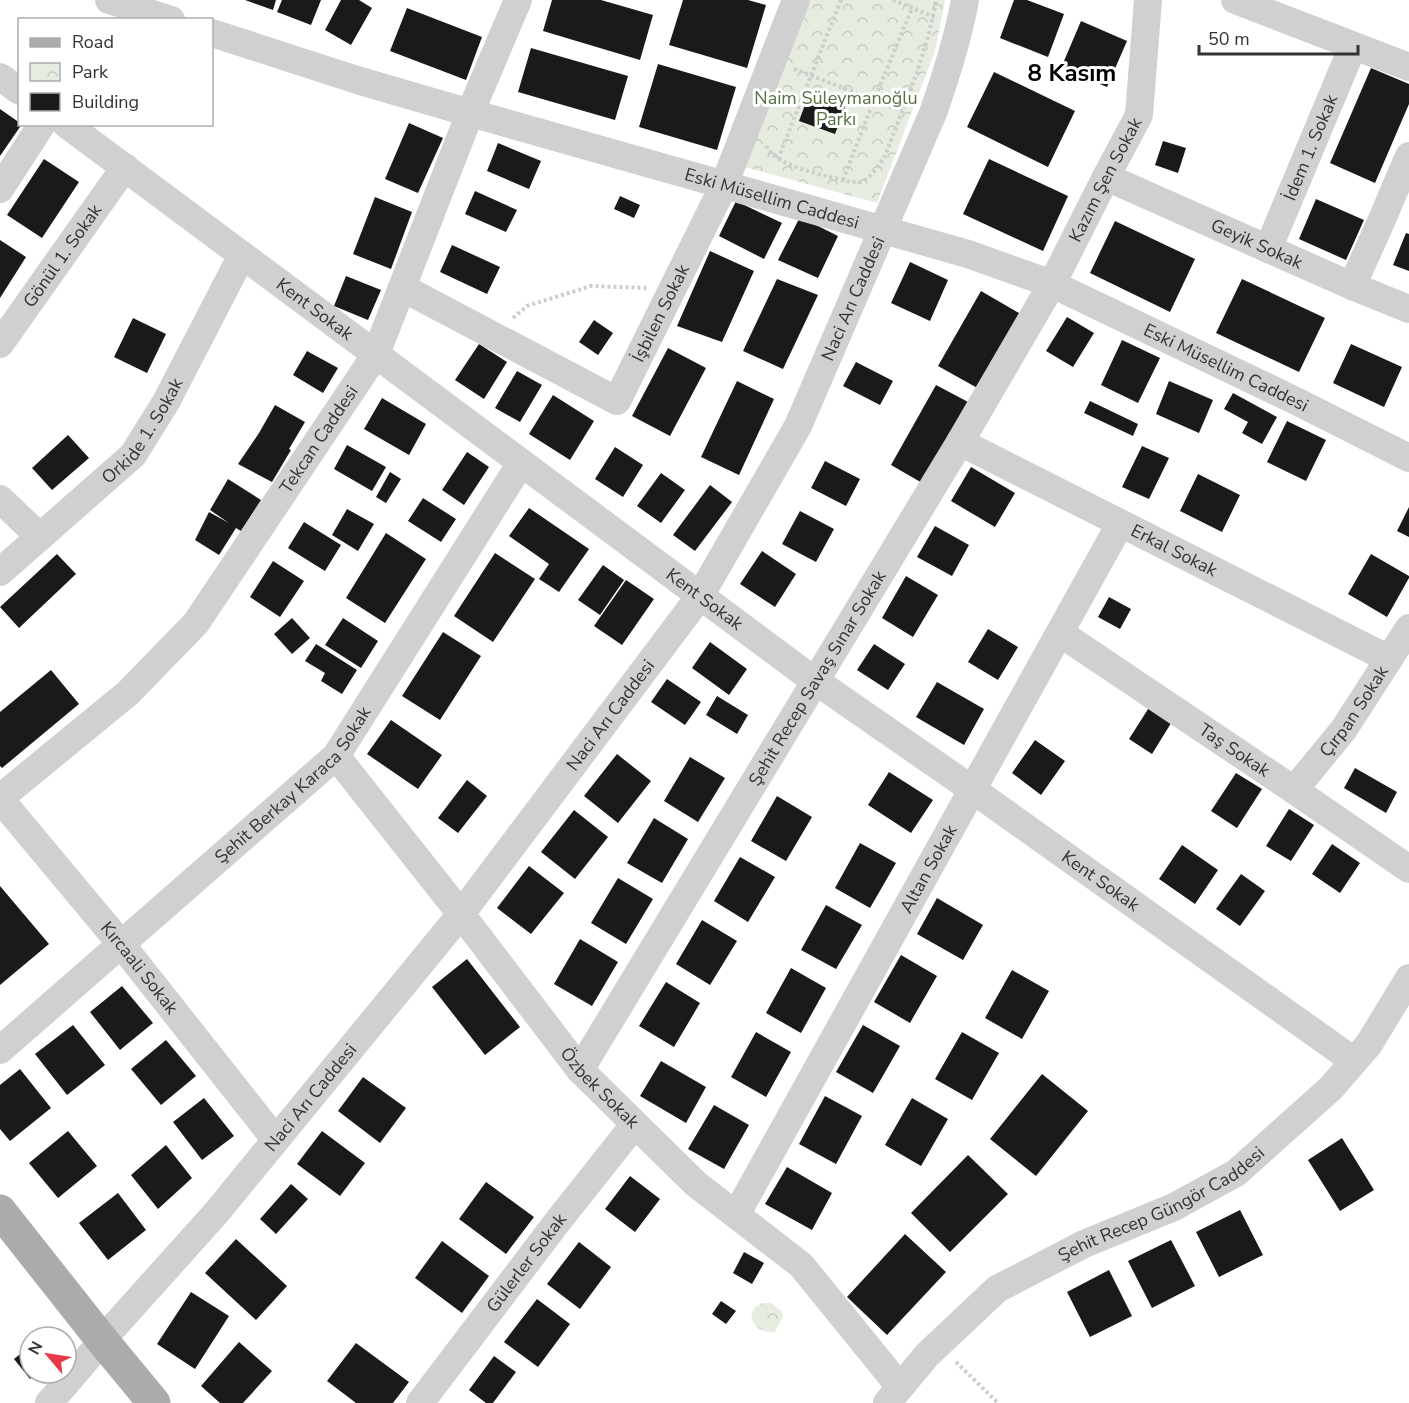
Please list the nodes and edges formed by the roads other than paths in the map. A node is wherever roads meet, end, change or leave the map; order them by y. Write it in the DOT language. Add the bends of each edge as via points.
graph roads {
  1 [pos="109,0"];
  2 [pos="796,0"];
  3 [pos="1148,0"];
  4 [pos="1235,0"];
  5 [pos="514,1"];
  6 [pos="962,14"];
  7 [pos="165,18"];
  8 [pos="213,33"];
  9 [pos="1353,46"];
  10 [pos="1409,68"];
  11 [pos="0,77"];
  12 [pos="18,90"];
  13 [pos="470,113"];
  14 [pos="41,126"];
  15 [pos="69,126"];
  16 [pos="1409,156"];
  17 [pos="125,167"];
  18 [pos="1106,177"];
  19 [pos="724,184"];
  20 [pos="0,189"];
  21 [pos="882,230"];
  22 [pos="1268,249"];
  23 [pos="242,255"];
  24 [pos="1052,284"];
  25 [pos="1352,286"];
  26 [pos="403,288"];
  27 [pos="1409,309"];
  28 [pos="0,344"];
  29 [pos="376,354"];
  30 [pos="960,442"];
  31 [pos="1409,458"];
  32 [pos="521,463"];
  33 [pos="0,499"];
  34 [pos="1120,524"];
  35 [pos="40,537"];
  36 [pos="0,572"];
  37 [pos="700,596"];
  38 [pos="1409,628"];
  39 [pos="1060,633"];
  40 [pos="1389,659"];
  41 [pos="815,681"];
  42 [pos="336,756"];
  43 [pos="973,790"];
  44 [pos="1294,790"];
  45 [pos="0,799"];
  46 [pos="1409,869"];
  47 [pos="461,914"];
  48 [pos="121,944"];
  49 [pos="1409,978"];
  50 [pos="0,1050"];
  51 [pos="1354,1061"];
  52 [pos="580,1070"];
  53 [pos="635,1124"];
  54 [pos="275,1139"];
  55 [pos="0,1211"];
  56 [pos="736,1215"];
  57 [pos="0,1243"];
  58 [pos="97,1347"];
  59 [pos="893,1395"];
  60 [pos="49,1403"];
  61 [pos="129,1403"];
  62 [pos="154,1403"];
  63 [pos="420,1403"];
  1 -- 7 [label="street"];
  2 -- 19 [label="street, İşbilen Sokak"];
  3 -- 18 [label="street, Kazım Şen Sokak" via="1139,115"];
  4 -- 9 [label="street"];
  5 -- 13 [label="street, Tekcan Caddesi"];
  6 -- 21 [label="street, Naci Arı Caddesi" via="933,113"];
  8 -- 13 [label="street, Eski Müsellim Caddesi"];
  9 -- 10 [label="street"];
  9 -- 22 [label="street, İdem 1. Sokak"];
  11 -- 12 [label="street"];
  13 -- 19 [label="street, Eski Müsellim Caddesi"];
  13 -- 26 [label="street, Tekcan Caddesi"];
  14 -- 20 [label="street"];
  15 -- 17 [label="street, Kent Sokak"];
  16 -- 25 [label="street"];
  17 -- 23 [label="street, Kent Sokak"];
  17 -- 28 [label="street, Gönül 1. Sokak"];
  18 -- 22 [label="street, Geyik Sokak"];
  18 -- 24 [label="street, Kazım Şen Sokak"];
  19 -- 21 [label="street, Eski Müsellim Caddesi"];
  19 -- 26 [label="street, İşbilen Sokak" via="617,401"];
  21 -- 24 [label="street, Eski Müsellim Caddesi" via="968,254"];
  21 -- 37 [label="street, Naci Arı Caddesi" via="798,426"];
  22 -- 25 [label="street, Geyik Sokak"];
  23 -- 29 [label="street, Kent Sokak"];
  23 -- 35 [label="street, Orkide 1. Sokak" via="166,402 133,455"];
  24 -- 30 [label="street, Şehit Recep Savaş Sınar Sokak"];
  24 -- 31 [label="street, Eski Müsellim Caddesi"];
  25 -- 27 [label="street, Geyik Sokak"];
  26 -- 29 [label="street, Tekcan Caddesi"];
  29 -- 32 [label="street, Kent Sokak"];
  29 -- 45 [label="street, Tekcan Caddesi" via="196,623 128,693"];
  30 -- 34 [label="street, Erkal Sokak"];
  30 -- 41 [label="street, Şehit Recep Savaş Sınar Sokak"];
  32 -- 37 [label="street, Kent Sokak"];
  32 -- 42 [label="street, Şehit Berkay Karaca Sokak"];
  33 -- 35 [label="street"];
  34 -- 39 [label="street, Altan Sokak"];
  34 -- 40 [label="street, Erkal Sokak"];
  35 -- 36 [label="street, Orkide 1. Sokak"];
  37 -- 41 [label="street, Kent Sokak"];
  37 -- 47 [label="street, Naci Arı Caddesi"];
  38 -- 40 [label="street, Çırpan Sokak"];
  39 -- 43 [label="street, Altan Sokak"];
  39 -- 44 [label="street, Taş Sokak"];
  40 -- 44 [label="street, Çırpan Sokak" via="1344,729"];
  41 -- 43 [label="street, Kent Sokak"];
  41 -- 52 [label="street, Şehit Recep Savaş Sınar Sokak"];
  42 -- 47 [label="street, Özbek Sokak"];
  42 -- 48 [label="street, Şehit Berkay Karaca Sokak"];
  43 -- 51 [label="street, Kent Sokak"];
  43 -- 56 [label="street, Altan Sokak"];
  44 -- 46 [label="street, Taş Sokak"];
  45 -- 48 [label="street, Kırcaali Sokak"];
  47 -- 52 [label="street, Özbek Sokak"];
  47 -- 54 [label="street, Naci Arı Caddesi"];
  48 -- 50 [label="street, Şehit Berkay Karaca Sokak"];
  48 -- 54 [label="street, Kırcaali Sokak"];
  49 -- 51 [label="street, Şehit Recep Güngör Caddesi" via="1369,1044"];
  51 -- 59 [label="street, Şehit Recep Güngör Caddesi" via="1331,1088 1236,1173 1174,1207 1084,1244 997,1289 927,1355"];
  52 -- 53 [label="street, Özbek Sokak"];
  53 -- 56 [label="street, Özbek Sokak" via="696,1184"];
  53 -- 63 [label="street, Gülerler Sokak"];
  54 -- 58 [label="street, Naci Arı Caddesi" via="216,1213"];
  55 -- 58 [label="main road"];
  56 -- 59 [label="street, Özbek Sokak" via="801,1265"];
  57 -- 58 [label="main road"];
  58 -- 60 [label="street, Naci Arı Caddesi"];
  58 -- 61 [label="main road"];
  58 -- 62 [label="main road"];
}
